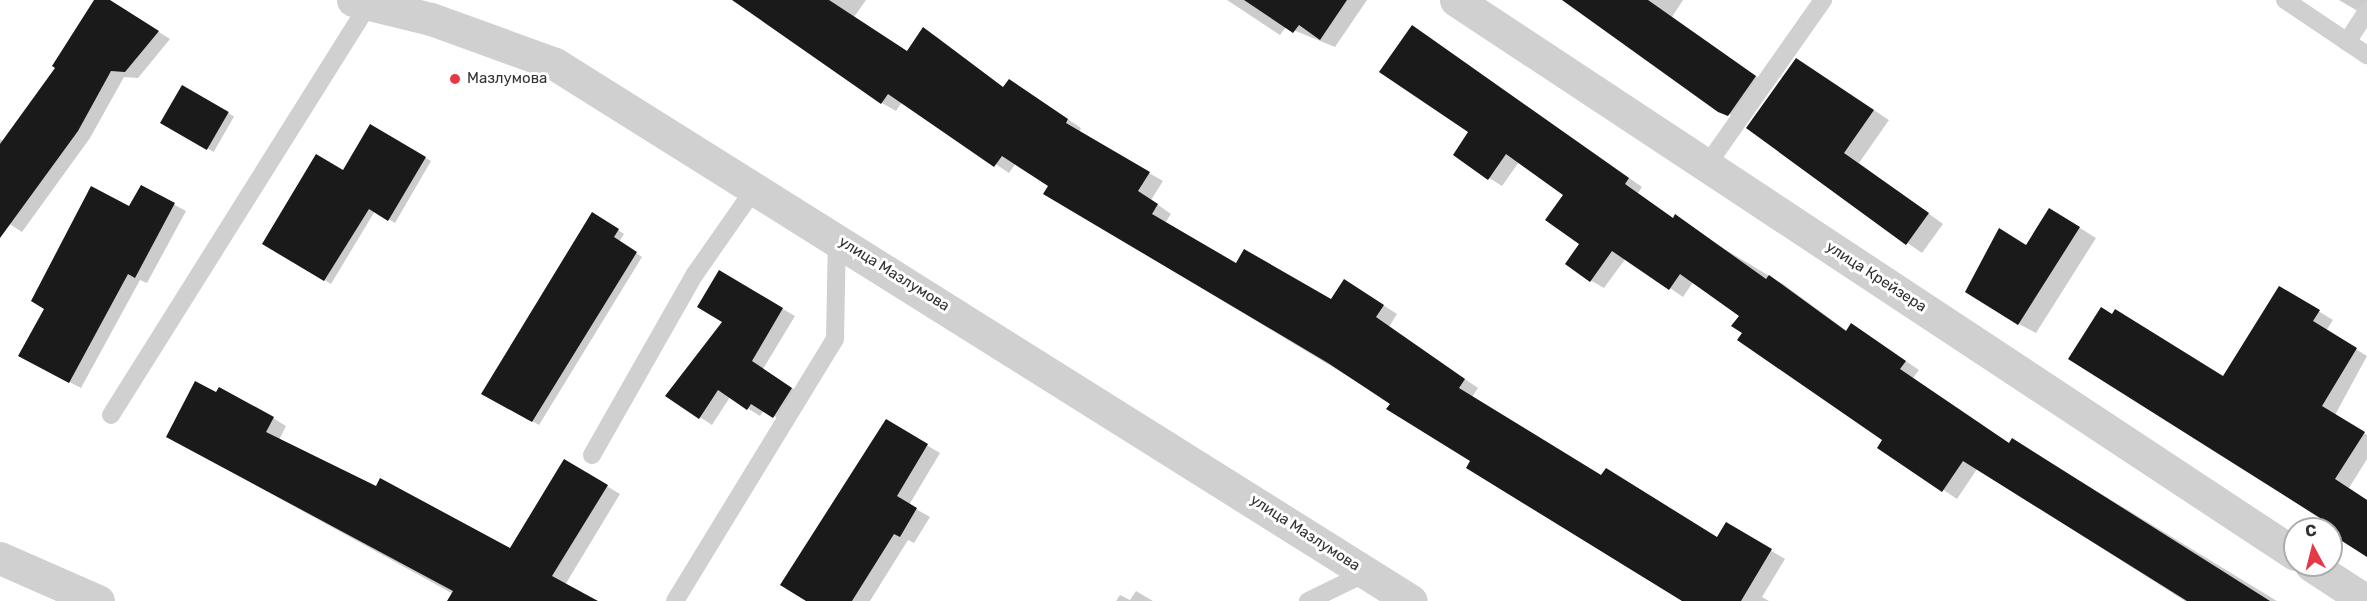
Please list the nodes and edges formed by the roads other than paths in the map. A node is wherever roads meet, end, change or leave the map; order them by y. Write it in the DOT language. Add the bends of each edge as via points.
graph roads {
  1 [pos="1456,0"];
  2 [pos="1822,0"];
  3 [pos="2285,0"];
  4 [pos="361,2"];
  5 [pos="2367,11"];
  6 [pos="2347,42"];
  7 [pos="2367,56"];
  8 [pos="1707,165"];
  9 [pos="755,188"];
  10 [pos="837,239"];
  11 [pos="111,415"];
  12 [pos="592,455"];
  13 [pos="2283,546"];
  14 [pos="0,558"];
  15 [pos="1366,573"];
  16 [pos="2329,577"];
  17 [pos="98,601"];
  18 [pos="675,601"];
  19 [pos="1308,601"];
  20 [pos="1411,601"];
  21 [pos="2366,601"];
  1 -- 8 [label="street, улица Крейзера"];
  2 -- 8 [label="lane"];
  3 -- 6 [label="lane"];
  4 -- 9 [label="street, улица Мазлумова" via="431,19 555,64"];
  4 -- 11 [label="lane"];
  5 -- 6 [label="lane"];
  6 -- 7 [label="lane"];
  8 -- 13 [label="street, улица Крейзера"];
  9 -- 10 [label="street, улица Мазлумова"];
  9 -- 12 [label="lane" via="695,274"];
  10 -- 15 [label="street, улица Мазлумова"];
  10 -- 18 [label="lane" via="835,339"];
  14 -- 17 [label="street"];
  15 -- 19 [label="lane"];
  15 -- 20 [label="street, улица Мазлумова"];
  16 -- 21 [label="street"];
}
